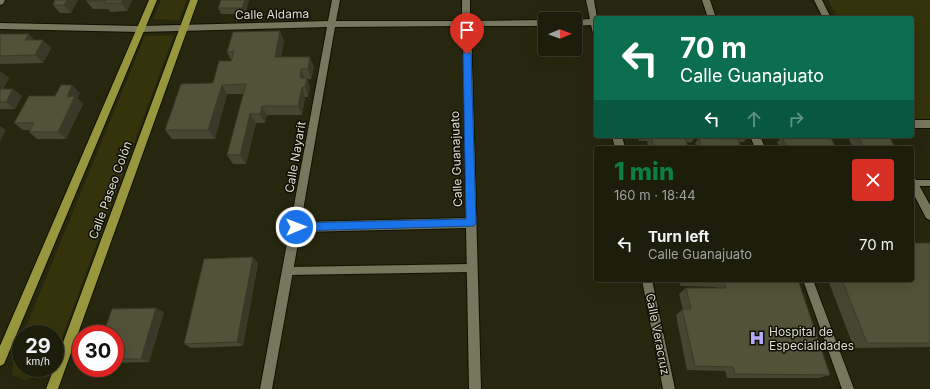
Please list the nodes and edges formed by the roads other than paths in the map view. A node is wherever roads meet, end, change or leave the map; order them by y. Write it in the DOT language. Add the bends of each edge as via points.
graph roads {
  1 [pos="153,0"];
  2 [pos="194,0"];
  3 [pos="336,0"];
  4 [pos="466,0"];
  5 [pos="590,0"];
  6 [pos="706,0"];
  7 [pos="818,0"];
  8 [pos="711,16"];
  9 [pos="826,16"];
  10 [pos="594,20"];
  11 [pos="466,23"];
  12 [pos="538,23"];
  13 [pos="582,23"];
  14 [pos="332,24"];
  15 [pos="594,25"];
  16 [pos="0,26"];
  17 [pos="182,28"];
  18 [pos="140,29"];
  19 [pos="914,124"];
  20 [pos="930,124"];
  21 [pos="914,182"];
  22 [pos="930,183"];
  23 [pos="914,184"];
  24 [pos="930,215"];
  25 [pos="471,223"];
  26 [pos="296,227"];
  27 [pos="472,268"];
  28 [pos="288,271"];
  29 [pos="647,282"];
  30 [pos="809,282"];
  31 [pos="0,360"];
  32 [pos="52,389"];
  33 [pos="266,389"];
  34 [pos="476,389"];
  35 [pos="669,389"];
  36 [pos="848,389"];
  1 -- 18 [label="main road"];
  2 -- 17 [label="main road, Calle Paseo Colón"];
  3 -- 14 [label="street, Calle Nayarit"];
  4 -- 11 [label="street, Calle Guanajuato"];
  5 -- 10 [label="street"];
  6 -- 8 [label="street"];
  7 -- 9 [label="street"];
  11 -- 12 [label="street, Calle Aldama"];
  11 -- 14 [label="street, Calle Aldama"];
  11 -- 25 [label="street, Calle Guanajuato"];
  13 -- 15 [label="street"];
  14 -- 17 [label="street, Calle Aldama"];
  14 -- 26 [label="street, Calle Nayarit"];
  16 -- 18 [label="street, Calle Aldama"];
  17 -- 18 [label="street, Calle Aldama"];
  17 -- 32 [label="main road, Calle Paseo Colón"];
  18 -- 31 [label="main road"];
  19 -- 20 [label="street"];
  21 -- 22 [label="lane"];
  23 -- 24 [label="street"];
  25 -- 26 [label="street"];
  25 -- 27 [label="street, Calle Guanajuato"];
  26 -- 28 [label="street, Calle Nayarit"];
  27 -- 28 [label="lane"];
  27 -- 34 [label="street, Calle Guanajuato"];
  28 -- 33 [label="street, Calle Nayarit"];
  29 -- 35 [label="street, Calle Veracruz"];
  30 -- 36 [label="street"];
}
